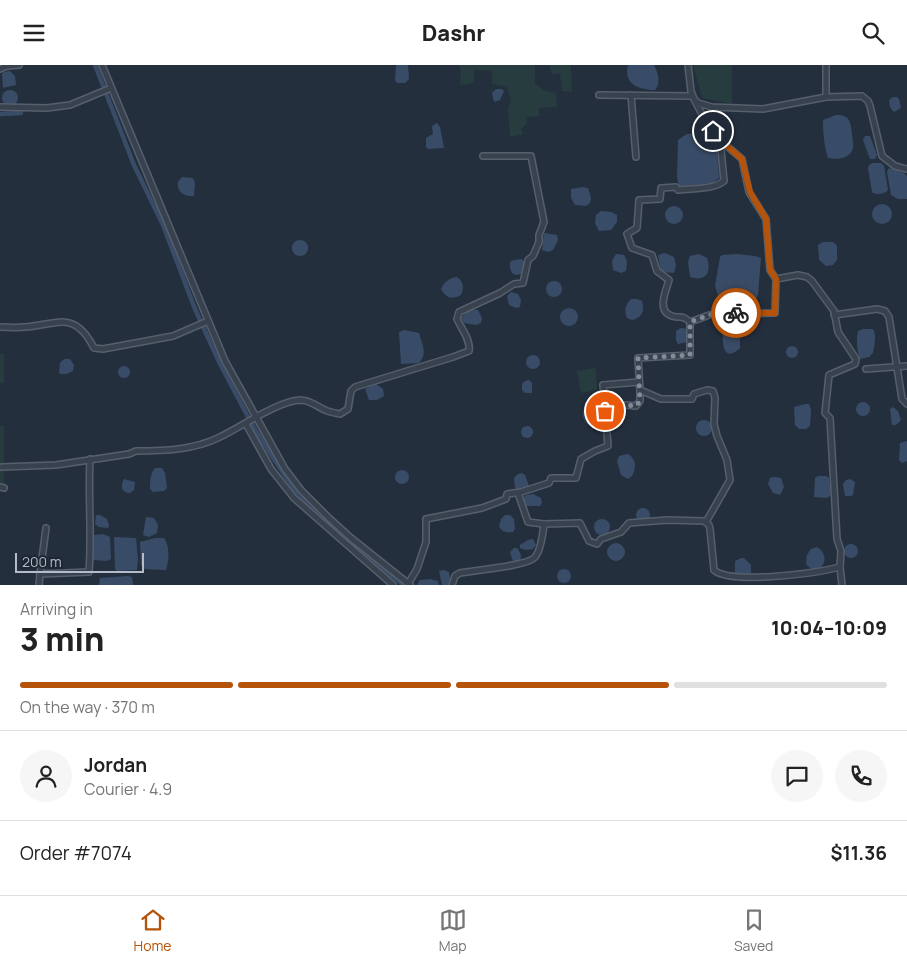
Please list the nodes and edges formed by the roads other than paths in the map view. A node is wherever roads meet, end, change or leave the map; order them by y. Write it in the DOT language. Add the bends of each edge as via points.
graph roads {
  1 [pos="19,65"];
  2 [pos="102,65"];
  3 [pos="688,65"];
  4 [pos="826,65"];
  5 [pos="0,69"];
  6 [pos="111,88"];
  7 [pos="599,95"];
  8 [pos="631,95"];
  9 [pos="693,97"];
  10 [pos="826,97"];
  11 [pos="0,107"];
  12 [pos="720,140"];
  13 [pos="483,156"];
  14 [pos="636,157"];
  15 [pos="907,169"];
  16 [pos="776,279"];
  17 [pos="834,315"];
  18 [pos="208,321"];
  19 [pos="690,322"];
  20 [pos="0,327"];
  21 [pos="907,366"];
  22 [pos="896,367"];
  23 [pos="866,369"];
  24 [pos="639,382"];
  25 [pos="640,391"];
  26 [pos="907,404"];
  27 [pos="605,411"];
  28 [pos="257,417"];
  29 [pos="246,424"];
  30 [pos="90,459"];
  31 [pos="2,467"];
  32 [pos="518,493"];
  33 [pos="706,522"];
  34 [pos="544,524"];
  35 [pos="46,528"];
  36 [pos="840,567"];
  37 [pos="40,574"];
  38 [pos="735,578"];
  39 [pos="409,584"];
  40 [pos="39,585"];
  41 [pos="393,585"];
  42 [pos="452,585"];
  43 [pos="736,585"];
  44 [pos="842,585"];
  1 -- 5 [label="street"];
  2 -- 6 [label="street"];
  3 -- 9 [label="street"];
  4 -- 10 [label="street"];
  6 -- 11 [label="street" via="70,105"];
  6 -- 18 [label="street"];
  7 -- 8 [label="street"];
  8 -- 9 [label="street"];
  8 -- 14 [label="street"];
  9 -- 10 [label="street" via="698,103 712,107 755,109"];
  9 -- 12 [label="street"];
  10 -- 15 [label="street" via="856,95 865,98 870,106 882,157"];
  12 -- 16 [label="street" via="742,159 750,192 766,219 770,270"];
  12 -- 19 [label="street" via="724,181 719,185 678,190 676,187 661,188 660,199 638,200 637,228 627,234 632,248 652,255 657,271 669,280 662,306 664,311 672,316 683,316"];
  13 -- 28 [label="street" via="531,156 544,222 539,242 528,261 524,283 514,284 459,312 457,319 467,338 468,351 355,387 351,391 348,409 340,414 300,400 283,404"];
  16 -- 17 [label="street" via="798,275 807,277"];
  16 -- 19 [label="street" via="775,313 712,314"];
  17 -- 22 [label="street" via="877,309 885,311"];
  17 -- 36 [label="street" via="838,332 856,359 855,364 829,375 825,413 830,418"];
  18 -- 20 [label="street" via="173,336 103,349 94,348 74,324 59,321"];
  18 -- 28 [label="street" via="225,361"];
  19 -- 24 [label="street" via="690,355 638,358"];
  21 -- 22 [label="street"];
  22 -- 23 [label="street"];
  22 -- 26 [label="street" via="902,399"];
  24 -- 25 [label="street"];
  24 -- 27 [label="street" via="602,385"];
  25 -- 27 [label="street" via="640,401 636,406 625,405"];
  25 -- 33 [label="street" via="667,400 692,399 694,394 714,391 714,423 727,460 730,480"];
  27 -- 32 [label="street" via="608,446 581,459 576,478 551,478 549,483"];
  28 -- 29 [label="street"];
  28 -- 39 [label="street" via="285,469 301,490 351,538"];
  29 -- 30 [label="street" via="192,447 136,451"];
  29 -- 41 [label="street" via="271,469 294,497"];
  30 -- 31 [label="street" via="56,465"];
  30 -- 37 [label="street" via="90,572"];
  32 -- 34 [label="street" via="528,522"];
  32 -- 39 [label="street" via="507,494 506,499 482,508 426,519 426,542"];
  33 -- 34 [label="street" via="628,523 621,532 596,544 590,541 580,523"];
  33 -- 38 [label="street" via="710,529 714,570 717,574"];
  34 -- 42 [label="street" via="537,554 531,560 460,573"];
  35 -- 37 [label="street"];
  36 -- 38 [label="street" via="795,577"];
  36 -- 44 [label="street"];
  37 -- 40 [label="street"];
  38 -- 43 [label="street"];
}
